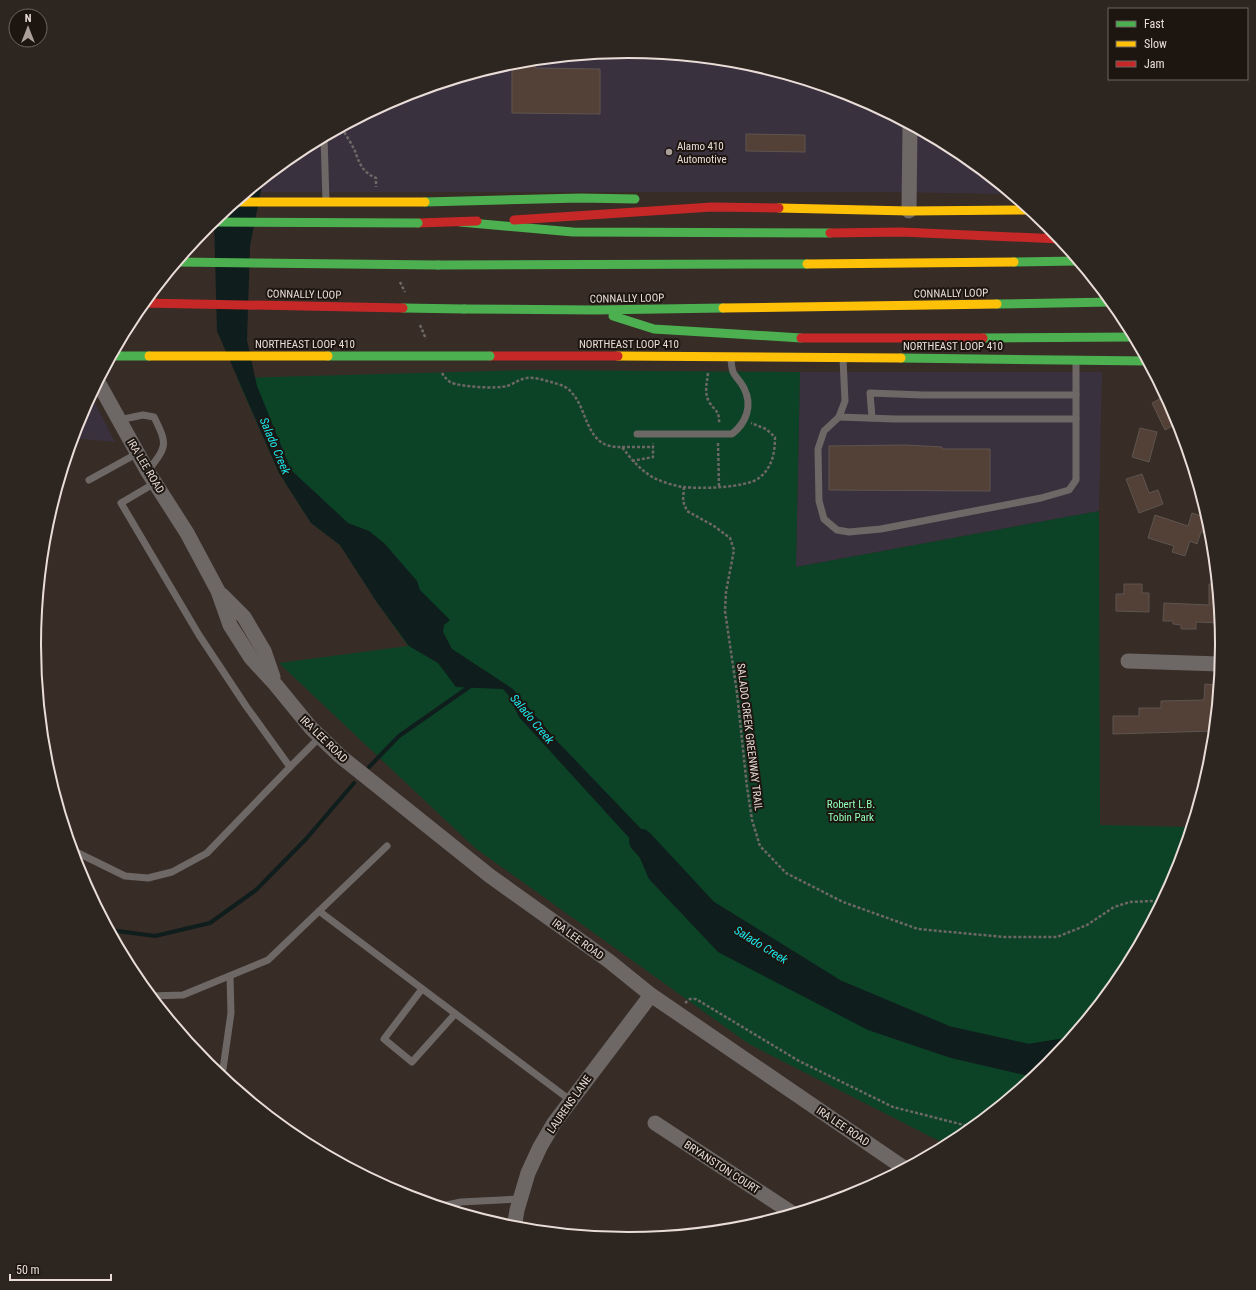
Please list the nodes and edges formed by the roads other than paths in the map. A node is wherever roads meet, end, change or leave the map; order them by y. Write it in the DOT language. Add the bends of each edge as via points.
graph roads {
  1 [pos="910,131"];
  2 [pos="324,144"];
  3 [pos="644,199"];
  4 [pos="660,200"];
  5 [pos="243,202"];
  6 [pos="326,203"];
  7 [pos="752,208"];
  8 [pos="909,210"];
  9 [pos="1021,210"];
  10 [pos="222,222"];
  11 [pos="460,222"];
  12 [pos="1051,239"];
  13 [pos="1072,261"];
  14 [pos="184,262"];
  15 [pos="1104,302"];
  16 [pos="151,303"];
  17 [pos="595,310"];
  18 [pos="1127,337"];
  19 [pos="1078,338"];
  20 [pos="1129,341"];
  21 [pos="117,356"];
  22 [pos="730,356"];
  23 [pos="843,357"];
  24 [pos="1076,359"];
  25 [pos="1141,361"];
  26 [pos="101,387"];
  27 [pos="1076,395"];
  28 [pos="839,417"];
  29 [pos="872,418"];
  30 [pos="1076,419"];
  31 [pos="118,420"];
  32 [pos="637,434"];
  33 [pos="138,453"];
  34 [pos="152,477"];
  35 [pos="89,480"];
  36 [pos="1128,661"];
  37 [pos="1215,664"];
  38 [pos="320,737"];
  39 [pos="290,767"];
  40 [pos="387,846"];
  41 [pos="80,854"];
  42 [pos="319,911"];
  43 [pos="230,976"];
  44 [pos="422,989"];
  45 [pos="651,995"];
  46 [pos="158,996"];
  47 [pos="455,1014"];
  48 [pos="223,1069"];
  49 [pos="570,1100"];
  50 [pos="655,1123"];
  51 [pos="899,1165"];
  52 [pos="520,1199"];
  53 [pos="450,1204"];
  54 [pos="786,1210"];
  55 [pos="515,1221"];
  1 -- 8 [label="street"];
  2 -- 6 [label="lane"];
  3 -- 6 [label="main road"];
  4 -- 7 [label="main road"];
  5 -- 6 [label="main road"];
  7 -- 8 [label="main road"];
  7 -- 11 [label="main road" via="712,207 511,221"];
  8 -- 9 [label="main road"];
  10 -- 11 [label="main road, bridge"];
  11 -- 12 [label="main road" via="573,232 901,232"];
  13 -- 14 [label="main road, bridge" via="736,265"];
  15 -- 17 [label="main road, CONNALLY LOOP"];
  16 -- 17 [label="main road, CONNALLY LOOP, bridge"];
  17 -- 19 [label="main road" via="654,328 729,334 818,339"];
  18 -- 19 [label="main road"];
  19 -- 20 [label="main road"];
  21 -- 22 [label="main road, NORTHEAST LOOP 410, bridge"];
  22 -- 23 [label="main road, NORTHEAST LOOP 410"];
  22 -- 32 [label="lane" via="731,370 744,388 748,403 745,421 732,434"];
  23 -- 24 [label="main road, NORTHEAST LOOP 410"];
  23 -- 28 [label="lane" via="845,401"];
  24 -- 25 [label="main road, NORTHEAST LOOP 410"];
  24 -- 27 [label="lane"];
  26 -- 31 [label="street, IRA LEE ROAD"];
  27 -- 29 [label="lane" via="870,393"];
  27 -- 30 [label="lane"];
  28 -- 29 [label="lane"];
  28 -- 30 [label="lane" via="824,431 818,449 817,483 824,519 837,530 849,532 881,529 1041,498 1069,490 1076,480"];
  29 -- 30 [label="lane"];
  31 -- 33 [label="street, IRA LEE ROAD"];
  31 -- 34 [label="lane" via="143,415 154,417 164,436 163,451"];
  33 -- 34 [label="street, IRA LEE ROAD"];
  33 -- 35 [label="lane"];
  34 -- 38 [label="street, IRA LEE ROAD" via="187,533 218,591 230,625 251,658"];
  34 -- 39 [label="lane" via="121,502 199,635"];
  36 -- 37 [label="street"];
  38 -- 39 [label="lane"];
  38 -- 45 [label="street, IRA LEE ROAD" via="436,834 609,961"];
  39 -- 41 [label="lane" via="207,853 172,872 148,878 125,876"];
  40 -- 42 [label="lane"];
  42 -- 43 [label="lane" via="268,960"];
  42 -- 44 [label="lane"];
  43 -- 46 [label="lane" via="183,995"];
  43 -- 48 [label="lane" via="231,1012"];
  44 -- 47 [label="lane"];
  44 -- 47 [label="lane" via="384,1039 412,1062"];
  45 -- 49 [label="street, LAURENS LANE"];
  45 -- 51 [label="street, IRA LEE ROAD"];
  47 -- 49 [label="lane"];
  49 -- 52 [label="street, LAURENS LANE" via="540,1147"];
  50 -- 54 [label="street, BRYANSTON COURT"];
  52 -- 53 [label="lane"];
  52 -- 55 [label="street, LAURENS LANE"];
}
